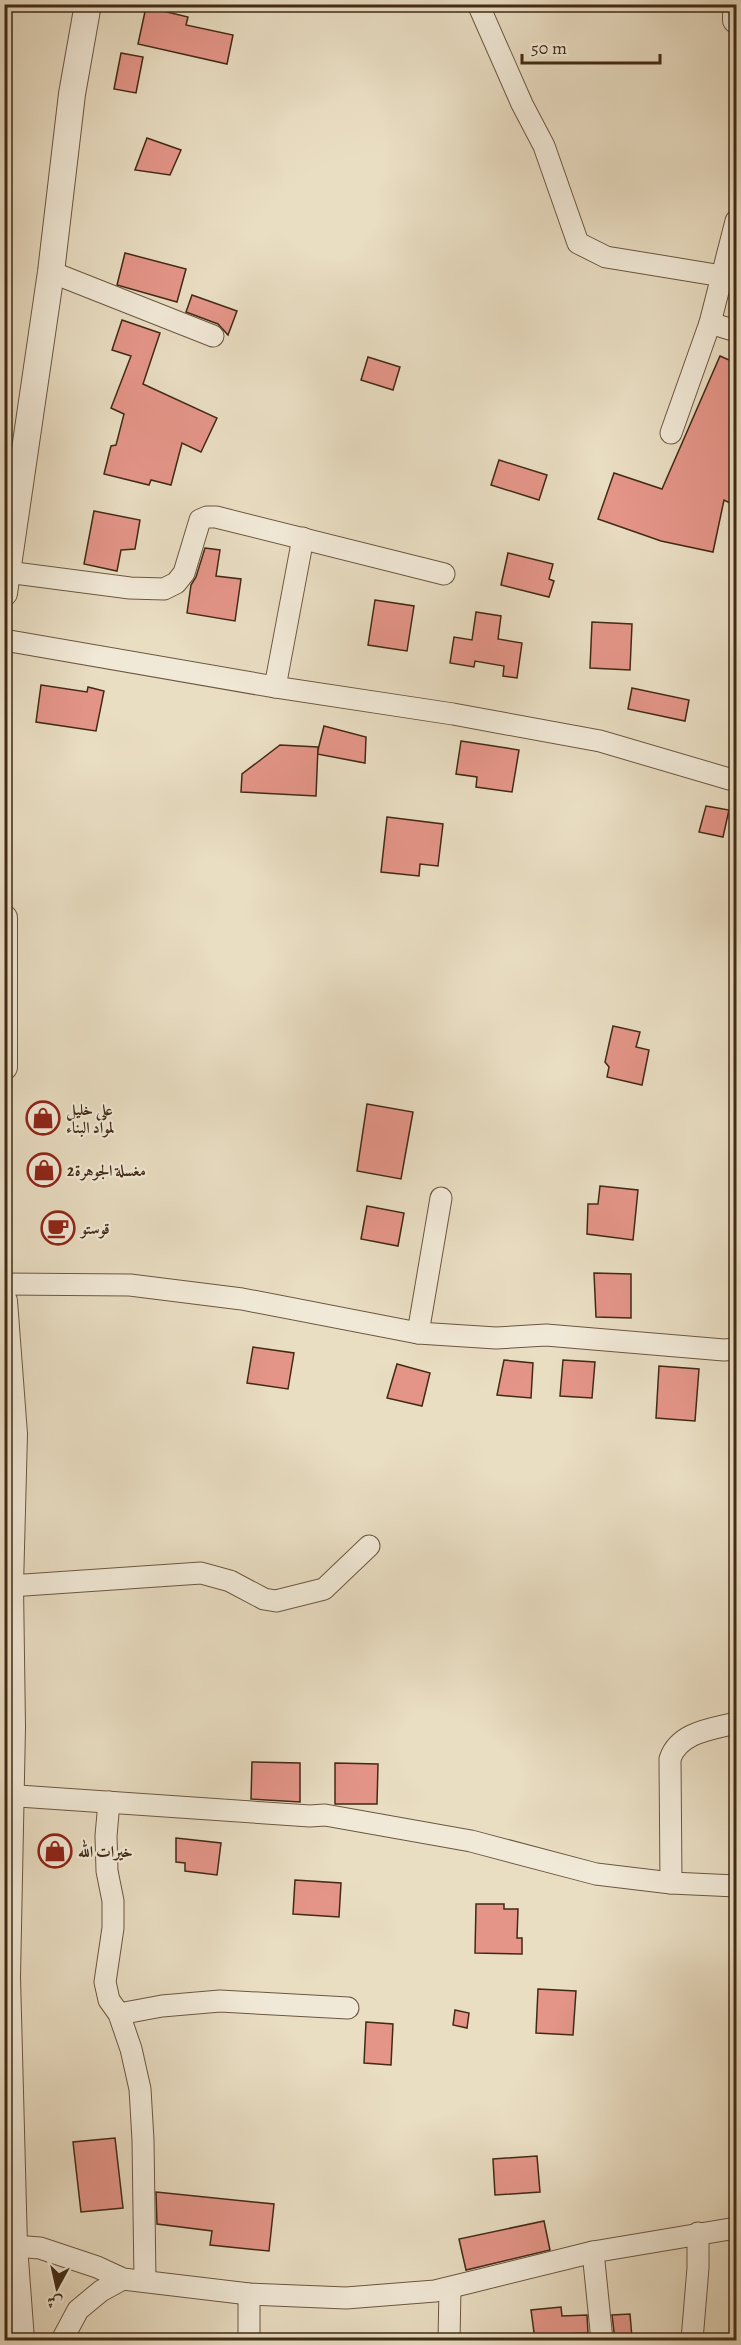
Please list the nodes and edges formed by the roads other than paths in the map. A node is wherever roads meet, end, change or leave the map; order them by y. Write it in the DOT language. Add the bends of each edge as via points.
graph roads {
  1 [pos="88,4"];
  2 [pos="478,4"];
  3 [pos="736,4"];
  4 [pos="736,20"];
  5 [pos="736,221"];
  6 [pos="51,272"];
  7 [pos="722,276"];
  8 [pos="710,323"];
  9 [pos="736,331"];
  10 [pos="213,336"];
  11 [pos="671,433"];
  12 [pos="303,538"];
  13 [pos="444,574"];
  14 [pos="6,583"];
  15 [pos="4,640"];
  16 [pos="275,687"];
  17 [pos="736,781"];
  18 [pos="4,918"];
  19 [pos="4,1066"];
  20 [pos="441,1198"];
  21 [pos="4,1284"];
  22 [pos="4,1301"];
  23 [pos="418,1333"];
  24 [pos="736,1349"];
  25 [pos="369,1546"];
  26 [pos="10,1586"];
  27 [pos="736,1723"];
  28 [pos="7,1795"];
  29 [pos="109,1802"];
  30 [pos="671,1883"];
  31 [pos="736,1886"];
  32 [pos="348,2008"];
  33 [pos="118,2014"];
  34 [pos="736,2228"];
  35 [pos="698,2233"];
  36 [pos="9,2245"];
  37 [pos="593,2253"];
  38 [pos="123,2279"];
  39 [pos="145,2280"];
  40 [pos="450,2288"];
  41 [pos="249,2294"];
  42 [pos="16,2336"];
  43 [pos="62,2340"];
  44 [pos="249,2340"];
  45 [pos="449,2340"];
  46 [pos="602,2340"];
  47 [pos="692,2340"];
  1 -- 6 [label="street" via="72,94"];
  2 -- 7 [label="street" via="544,146 578,243 606,257"];
  3 -- 4 [label="street"];
  5 -- 7 [label="street"];
  6 -- 10 [label="street"];
  6 -- 14 [label="street"];
  7 -- 8 [label="street"];
  8 -- 9 [label="street"];
  8 -- 11 [label="street"];
  12 -- 13 [label="street"];
  12 -- 14 [label="street" via="207,517 197,526 184,573 176,583 154,590"];
  12 -- 16 [label="street"];
  15 -- 16 [label="street"];
  16 -- 17 [label="street" via="600,741"];
  18 -- 19 [label="street"];
  20 -- 23 [label="street"];
  21 -- 23 [label="street" via="130,1285 242,1299"];
  22 -- 26 [label="street" via="14,1434"];
  23 -- 24 [label="street" via="495,1338 546,1335"];
  25 -- 26 [label="street" via="324,1589 276,1601 201,1573"];
  26 -- 28 [label="street" via="12,1727"];
  27 -- 30 [label="street" via="691,1735 672,1752"];
  28 -- 29 [label="street"];
  28 -- 36 [label="street"];
  29 -- 30 [label="street" via="325,1815 471,1841 596,1874"];
  29 -- 33 [label="street" via="107,1871 113,1928 105,1982 109,2000"];
  30 -- 31 [label="street"];
  32 -- 33 [label="street" via="220,2001"];
  33 -- 39 [label="street" via="140,2089"];
  34 -- 35 [label="street"];
  35 -- 37 [label="street"];
  35 -- 47 [label="street"];
  36 -- 38 [label="street" via="40,2248"];
  36 -- 42 [label="street"];
  37 -- 40 [label="street"];
  37 -- 46 [label="street"];
  38 -- 39 [label="street"];
  38 -- 43 [label="street" via="78,2310"];
  39 -- 41 [label="street"];
  40 -- 41 [label="street" via="346,2298"];
  40 -- 45 [label="street"];
  41 -- 44 [label="street"];
}
